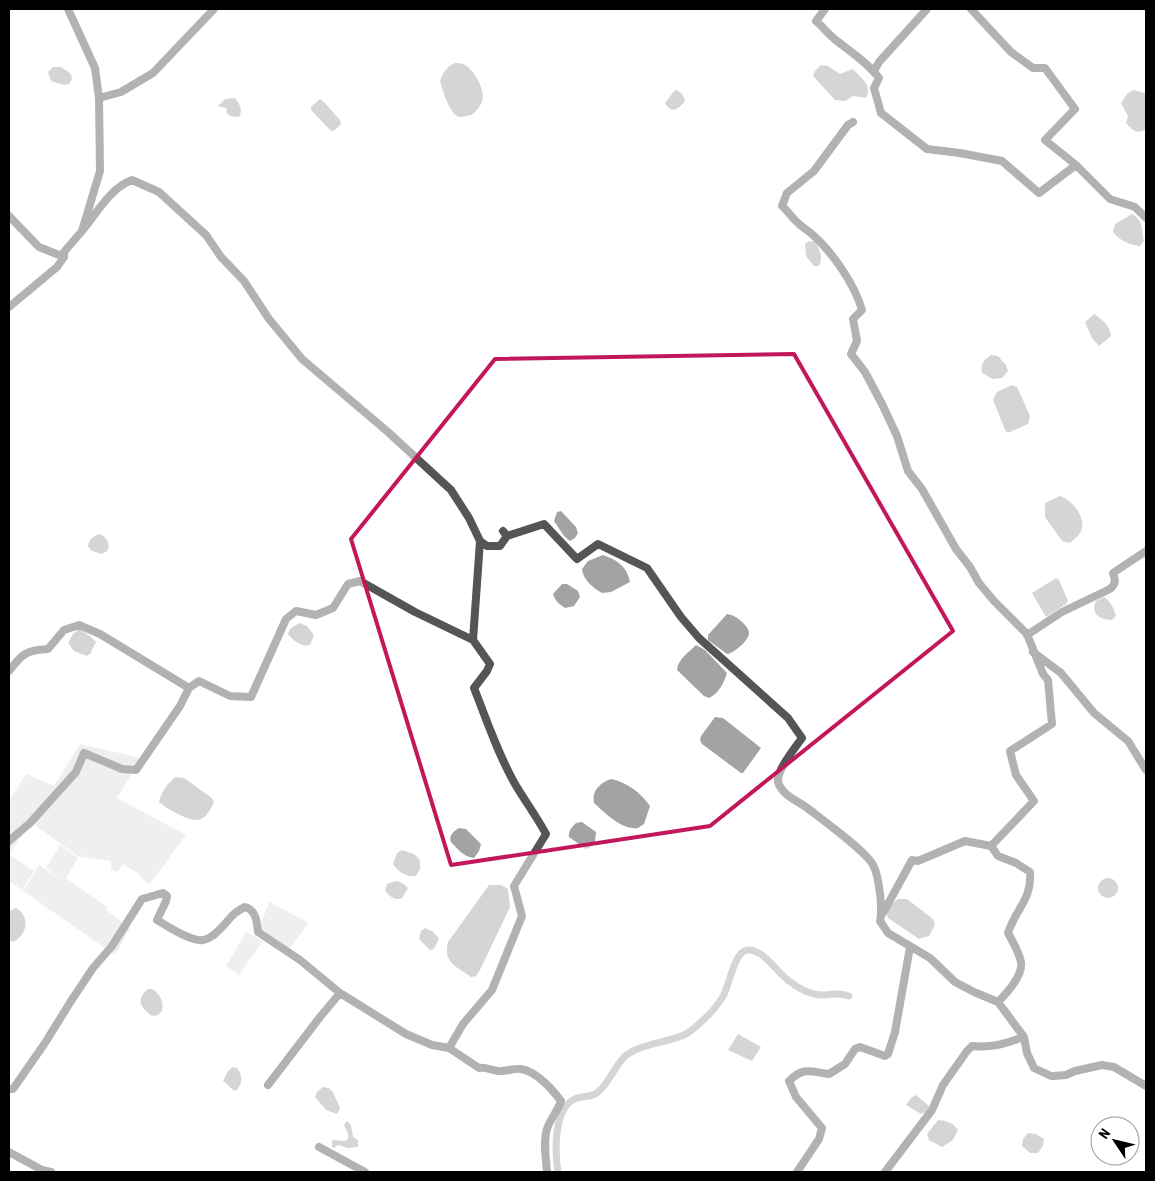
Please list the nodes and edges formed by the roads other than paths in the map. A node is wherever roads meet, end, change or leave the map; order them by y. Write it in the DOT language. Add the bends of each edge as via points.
graph roads {
  1 [pos="68,9"];
  2 [pos="214,9"];
  3 [pos="825,9"];
  4 [pos="927,9"];
  5 [pos="971,9"];
  6 [pos="874,71"];
  7 [pos="99,98"];
  8 [pos="853,122"];
  9 [pos="1076,165"];
  10 [pos="9,216"];
  11 [pos="1146,218"];
  12 [pos="82,231"];
  13 [pos="64,257"];
  14 [pos="9,307"];
  15 [pos="480,541"];
  16 [pos="1146,551"];
  17 [pos="1027,635"];
  18 [pos="473,640"];
  19 [pos="1033,651"];
  20 [pos="9,671"];
  21 [pos="189,688"];
  22 [pos="1146,770"];
  23 [pos="9,841"];
  24 [pos="991,846"];
  25 [pos="882,915"];
  26 [pos="910,947"];
  27 [pos="340,993"];
  28 [pos="998,1002"];
  29 [pos="1024,1037"];
  30 [pos="449,1048"];
  31 [pos="268,1085"];
  32 [pos="1146,1086"];
  33 [pos="9,1089"];
  34 [pos="319,1147"];
  35 [pos="9,1152"];
  36 [pos="52,1172"];
  37 [pos="364,1172"];
  38 [pos="547,1172"];
  39 [pos="797,1172"];
  40 [pos="885,1172"];
  1 -- 7 [label="street" via="95,68"];
  2 -- 7 [label="street" via="153,73 122,92"];
  3 -- 6 [label="street" via="816,21"];
  4 -- 6 [label="street"];
  5 -- 9 [label="street" via="1011,52 1033,68 1045,68 1075,109 1045,140"];
  6 -- 9 [label="street" via="879,78 874,88 881,113 927,149 1002,162 1039,193"];
  7 -- 12 [label="street" via="100,171"];
  8 -- 17 [label="street" via="814,171 787,193 782,206 831,254 852,286 862,310 853,319 857,341 851,354 882,404 908,471 979,583"];
  9 -- 11 [label="street" via="1110,199 1135,208"];
  10 -- 13 [label="street" via="39,247"];
  12 -- 13 [label="street" via="64,252"];
  12 -- 15 [label="street" via="122,183 132,180 160,192 206,235 302,358 451,490"];
  13 -- 14 [label="street" via="57,267"];
  15 -- 18 [label="street"];
  15 -- 25 [label="street" via="487,546 500,546 505,534 544,524 578,559 598,544 647,568 699,638 788,718 802,738 780,771 778,780 784,792 862,852 873,865"];
  16 -- 17 [label="street" via="1113,572 1115,585 1062,612"];
  17 -- 19 [label="street"];
  18 -- 21 [label="street" via="360,581 348,584 333,608 316,615 296,611 286,619 251,697 230,696 200,681"];
  18 -- 30 [label="street" via="490,664 474,688 498,749 546,834 514,886 522,916 492,990 463,1024"];
  19 -- 22 [label="street" via="1061,673 1094,713 1128,741"];
  19 -- 24 [label="street" via="1048,680 1052,724 1010,751 1016,775 1034,801"];
  20 -- 21 [label="street" via="26,652 48,649 64,630 79,625 100,634"];
  21 -- 23 [label="street" via="136,770 122,769 84,754 76,772 30,823"];
  24 -- 25 [label="street" via="965,841 918,861 912,860"];
  24 -- 28 [label="street" via="998,856 1030,872 1031,885 1008,933 1021,963 1019,973 1010,990"];
  25 -- 26 [label="street" via="880,921 888,933"];
  26 -- 28 [label="street" via="930,958 955,982"];
  26 -- 39 [label="street" via="888,1054 885,1056 860,1047 845,1064 829,1074 805,1071 796,1074 789,1082 796,1097 822,1128 819,1139"];
  27 -- 30 [label="street" via="406,1034"];
  27 -- 31 [label="street"];
  27 -- 33 [label="street" via="300,960 258,932 254,914 249,908 233,913 212,936 194,940 157,920 167,896 163,893 142,899 23,1077 13,1089"];
  28 -- 29 [label="street"];
  29 -- 32 [label="street" via="1034,1068 1051,1076 1102,1065 1114,1067"];
  29 -- 40 [label="street" via="1002,1046 972,1046 943,1086 932,1110"];
  30 -- 38 [label="street" via="479,1068 497,1071 521,1069 532,1073 556,1095 559,1107 547,1130"];
  34 -- 37 [label="street"];
  35 -- 36 [label="street"];
}
